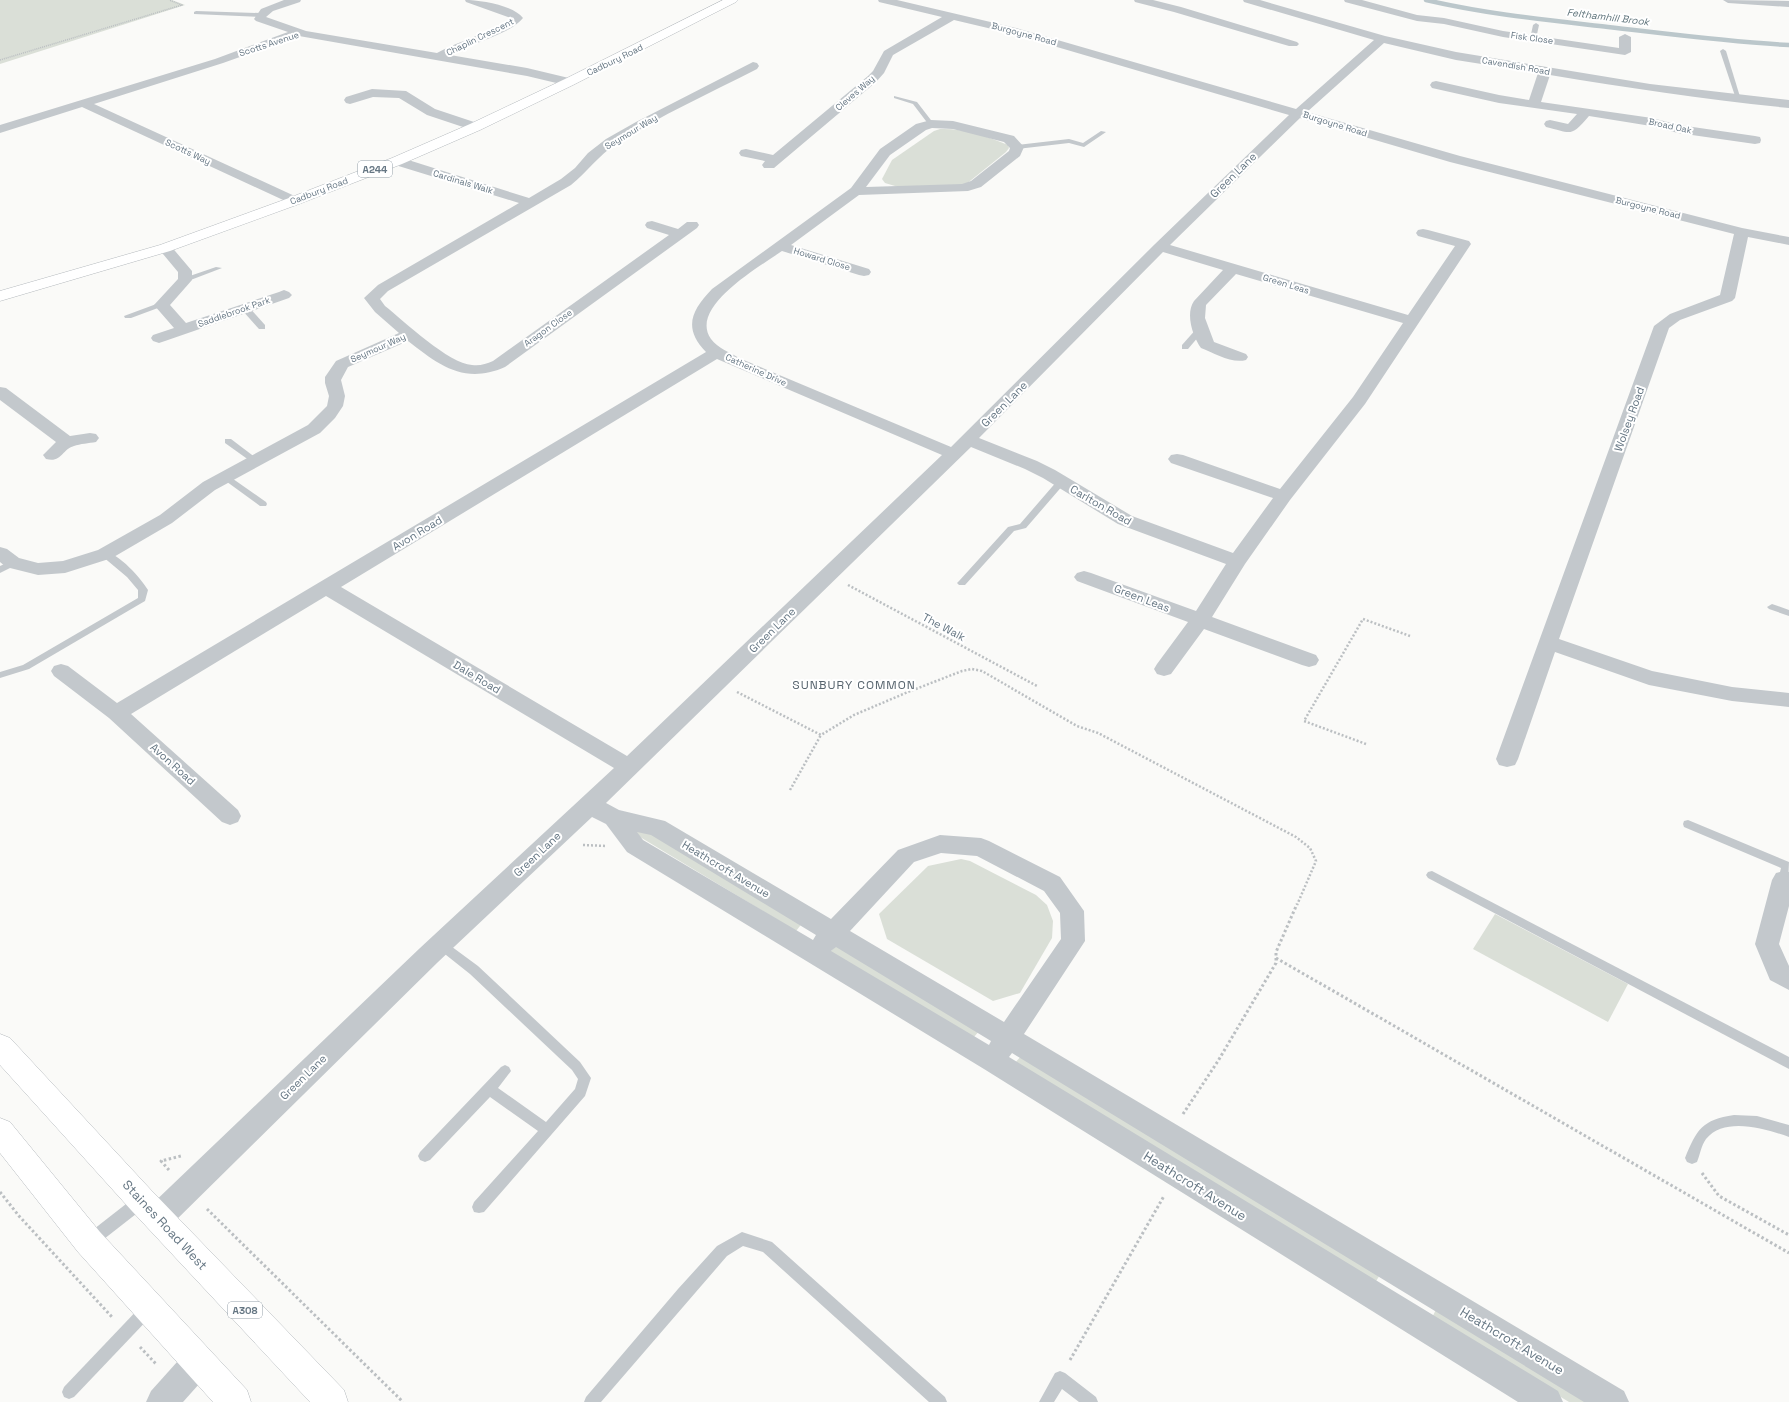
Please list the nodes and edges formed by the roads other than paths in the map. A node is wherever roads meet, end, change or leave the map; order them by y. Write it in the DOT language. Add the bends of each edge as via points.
graph roads {
  1 [pos="296,0"];
  2 [pos="470,0"];
  3 [pos="732,0"];
  4 [pos="883,0"];
  5 [pos="1139,0"];
  6 [pos="1180,0"];
  7 [pos="1248,0"];
  8 [pos="1349,0"];
  9 [pos="1728,0"];
  10 [pos="1789,4"];
  11 [pos="1168,7"];
  12 [pos="1438,8"];
  13 [pos="1185,12"];
  14 [pos="196,13"];
  15 [pos="260,15"];
  16 [pos="952,16"];
  17 [pos="1164,19"];
  18 [pos="1421,19"];
  19 [pos="1536,25"];
  20 [pos="300,32"];
  21 [pos="1252,32"];
  22 [pos="1625,36"];
  23 [pos="1239,39"];
  24 [pos="1534,39"];
  25 [pos="1386,40"];
  26 [pos="1293,44"];
  27 [pos="1722,51"];
  28 [pos="439,57"];
  29 [pos="1545,71"];
  30 [pos="749,72"];
  31 [pos="569,82"];
  32 [pos="1436,85"];
  33 [pos="896,97"];
  34 [pos="1739,99"];
  35 [pos="350,100"];
  36 [pos="83,103"];
  37 [pos="1534,104"];
  38 [pos="1789,104"];
  39 [pos="1586,112"];
  40 [pos="1298,113"];
  41 [pos="931,124"];
  42 [pos="1550,124"];
  43 [pos="474,127"];
  44 [pos="0,129"];
  45 [pos="1103,132"];
  46 [pos="1755,140"];
  47 [pos="1018,147"];
  48 [pos="746,153"];
  49 [pos="397,161"];
  50 [pos="856,191"];
  51 [pos="294,201"];
  52 [pos="529,202"];
  53 [pos="652,225"];
  54 [pos="692,225"];
  55 [pos="1742,232"];
  56 [pos="1423,233"];
  57 [pos="680,234"];
  58 [pos="1789,241"];
  59 [pos="780,246"];
  60 [pos="1160,247"];
  61 [pos="165,248"];
  62 [pos="218,268"];
  63 [pos="1234,268"];
  64 [pos="864,272"];
  65 [pos="185,279"];
  66 [pos="284,295"];
  67 [pos="0,296"];
  68 [pos="162,305"];
  69 [pos="245,308"];
  70 [pos="128,316"];
  71 [pos="1412,321"];
  72 [pos="262,326"];
  73 [pos="183,329"];
  74 [pos="1201,329"];
  75 [pos="410,334"];
  76 [pos="159,338"];
  77 [pos="1185,347"];
  78 [pos="717,352"];
  79 [pos="1240,357"];
  80 [pos="0,392"];
  81 [pos="90,438"];
  82 [pos="968,440"];
  83 [pos="228,441"];
  84 [pos="67,442"];
  85 [pos="954,454"];
  86 [pos="52,455"];
  87 [pos="1177,459"];
  88 [pos="256,461"];
  89 [pos="226,477"];
  90 [pos="1061,482"];
  91 [pos="1284,496"];
  92 [pos="263,504"];
  93 [pos="0,553"];
  94 [pos="105,554"];
  95 [pos="1238,561"];
  96 [pos="7,566"];
  97 [pos="1084,577"];
  98 [pos="962,583"];
  99 [pos="326,587"];
  100 [pos="1772,607"];
  101 [pos="1789,613"];
  102 [pos="1200,620"];
  103 [pos="1548,642"];
  104 [pos="1309,660"];
  105 [pos="1164,669"];
  106 [pos="61,671"];
  107 [pos="0,675"];
  108 [pos="1789,700"];
  109 [pos="116,713"];
  110 [pos="1507,759"];
  111 [pos="629,767"];
  112 [pos="590,805"];
  113 [pos="230,816"];
  114 [pos="614,818"];
  115 [pos="1688,824"];
  116 [pos="1432,875"];
  117 [pos="1784,880"];
  118 [pos="833,933"];
  119 [pos="440,944"];
  120 [pos="814,953"];
  121 [pos="1789,979"];
  122 [pos="1007,1039"];
  123 [pos="0,1046"];
  124 [pos="993,1060"];
  125 [pos="1789,1063"];
  126 [pos="505,1071"];
  127 [pos="489,1089"];
  128 [pos="0,1130"];
  129 [pos="547,1130"];
  130 [pos="1789,1131"];
  131 [pos="425,1156"];
  132 [pos="1692,1158"];
  133 [pos="479,1207"];
  134 [pos="150,1209"];
  135 [pos="89,1242"];
  136 [pos="1412,1280"];
  137 [pos="148,1309"];
  138 [pos="1398,1310"];
  139 [pos="197,1363"];
  140 [pos="69,1392"];
  141 [pos="169,1394"];
  142 [pos="235,1402"];
  143 [pos="332,1402"];
  144 [pos="591,1402"];
  145 [pos="940,1402"];
  146 [pos="1046,1402"];
  147 [pos="1091,1402"];
  148 [pos="1547,1402"];
  149 [pos="1613,1402"];
  1 -- 15 [label="street" via="264,11"];
  2 -- 28 [label="street, Chaplin Crescent" via="513,14 517,18 516,21"];
  3 -- 31 [label="main road, Cadbury Road / A244"];
  4 -- 16 [label="street, Burgoyne Road"];
  5 -- 11 [label="street"];
  6 -- 11 [label="street"];
  7 -- 25 [label="street, Cavendish Road"];
  8 -- 18 [label="street, Fisk Close"];
  9 -- 10 [label="street"];
  11 -- 13 [label="street"];
  12 -- 18 [label="street"];
  13 -- 17 [label="street"];
  13 -- 21 [label="street"];
  14 -- 15 [label="lane"];
  15 -- 20 [label="street" via="260,19"];
  16 -- 40 [label="street, Burgoyne Road" via="1012,30"];
  16 -- 48 [label="street, Cleves Way" via="888,53 872,79 773,162"];
  18 -- 24 [label="street, Fisk Close"];
  18 -- 25 [label="street, Green Lane"];
  19 -- 24 [label="lane"];
  20 -- 28 [label="street, Scotts Avenue"];
  20 -- 36 [label="street, Scotts Avenue" via="219,61"];
  21 -- 23 [label="street"];
  21 -- 26 [label="street"];
  22 -- 24 [label="street, Fisk Close" via="1625,52"];
  25 -- 29 [label="street, Cavendish Road" via="1456,56"];
  25 -- 40 [label="street, Green Lane"];
  27 -- 34 [label="lane"];
  28 -- 31 [label="street, Scotts Avenue"];
  29 -- 34 [label="street, Cavendish Road"];
  29 -- 37 [label="street"];
  30 -- 52 [label="street, Seymour Way" via="640,124 593,156 580,172"];
  31 -- 43 [label="main road, Cadbury Road / A244"];
  32 -- 37 [label="street, Broad Oak"];
  33 -- 41 [label="lane" via="915,103"];
  34 -- 38 [label="street, Cavendish Road"];
  35 -- 43 [label="street" via="372,93 402,94 431,112"];
  36 -- 44 [label="street, Scotts Avenue"];
  36 -- 51 [label="street, Scotts Way"];
  37 -- 39 [label="street, Broad Oak"];
  39 -- 42 [label="street" via="1570,129"];
  39 -- 46 [label="street, Broad Oak"];
  40 -- 55 [label="street, Burgoyne Road" via="1455,160"];
  40 -- 60 [label="street, Green Lane"];
  41 -- 47 [label="street, Catherine Drive" via="954,125 1009,139"];
  41 -- 50 [label="street, Catherine Drive" via="885,152"];
  43 -- 49 [label="main road, Cadbury Road / A244"];
  45 -- 47 [label="lane" via="1084,145 1069,141"];
  47 -- 50 [label="street" via="1015,153 976,184 964,188"];
  49 -- 51 [label="main road, Cadbury Road / A244"];
  49 -- 52 [label="street, Cardinals Walk"];
  50 -- 59 [label="street, Catherine Drive"];
  51 -- 61 [label="main road, Cadbury Road / A244"];
  52 -- 75 [label="street, Seymour Way" via="383,288 372,298 380,309"];
  53 -- 57 [label="street"];
  54 -- 57 [label="street, Aragon Close"];
  55 -- 58 [label="street, Burgoyne Road"];
  55 -- 103 [label="street, Wolsey Road" via="1727,298 1675,317 1662,326"];
  56 -- 71 [label="street" via="1464,244"];
  57 -- 75 [label="street, Aragon Close" via="499,364 481,370 453,365"];
  59 -- 64 [label="street, Howard Close"];
  59 -- 78 [label="street, Catherine Drive" via="724,286 700,315 699,328 703,339"];
  60 -- 63 [label="street, Green Leas"];
  60 -- 82 [label="street, Green Lane"];
  61 -- 65 [label="street" via="185,271"];
  61 -- 67 [label="main road, Cadbury Road / A244"];
  62 -- 65 [label="lane"];
  63 -- 71 [label="street, Green Leas"];
  63 -- 74 [label="street" via="1198,304 1197,318"];
  65 -- 68 [label="street"];
  66 -- 69 [label="street, Saddlebrook Park"];
  68 -- 70 [label="lane"];
  68 -- 73 [label="street, Saddlebrook Park"];
  69 -- 72 [label="lane"];
  69 -- 73 [label="street, Saddlebrook Park"];
  71 -- 91 [label="street" via="1359,400"];
  73 -- 76 [label="street, Saddlebrook Park"];
  74 -- 77 [label="lane"];
  74 -- 79 [label="street" via="1207,345"];
  75 -- 88 [label="street, Seymour Way" via="342,364 332,379 337,396 334,407 326,418 304,436"];
  78 -- 85 [label="street, Catherine Drive"];
  78 -- 99 [label="street, Avon Road"];
  80 -- 84 [label="street"];
  81 -- 84 [label="street"];
  82 -- 85 [label="street, Green Lane"];
  82 -- 90 [label="street, Carlton Road" via="1031,465"];
  83 -- 88 [label="lane"];
  84 -- 86 [label="street"];
  85 -- 111 [label="street, Green Lane"];
  87 -- 91 [label="street"];
  88 -- 89 [label="street, Seymour Way"];
  89 -- 92 [label="lane"];
  89 -- 94 [label="street, Seymour Way" via="209,486 166,519"];
  90 -- 95 [label="street, Carlton Road" via="1125,520"];
  90 -- 98 [label="lane" via="1023,526 1011,529"];
  91 -- 95 [label="street"];
  93 -- 96 [label="street, Seymour Way"];
  94 -- 96 [label="street, Seymour Way" via="65,566 38,569"];
  94 -- 107 [label="lane" via="140,584 144,590 142,599 26,667"];
  95 -- 102 [label="street"];
  97 -- 102 [label="street, Green Leas"];
  99 -- 109 [label="street, Avon Road"];
  99 -- 111 [label="street, Dale Road"];
  100 -- 101 [label="lane"];
  102 -- 104 [label="street, Green Leas"];
  102 -- 105 [label="street"];
  103 -- 108 [label="street" via="1649,678 1732,694"];
  103 -- 110 [label="street, Wolsey Road"];
  106 -- 109 [label="street, Avon Road"];
  109 -- 113 [label="street, Avon Road"];
  111 -- 112 [label="street, Green Lane"];
  112 -- 114 [label="street, Heathcroft Avenue"];
  112 -- 119 [label="street, Green Lane"];
  114 -- 118 [label="street, Heathcroft Avenue" via="657,827"];
  114 -- 120 [label="street, Heathcroft Avenue" via="635,846"];
  115 -- 117 [label="lane" via="1787,866"];
  116 -- 125 [label="lane"];
  117 -- 121 [label="street" via="1767,944 1779,973"];
  118 -- 120 [label="street"];
  118 -- 122 [label="street, Heathcroft Avenue"];
  118 -- 122 [label="street" via="906,856 940,844 981,847 1052,884 1072,912 1073,941"];
  119 -- 129 [label="lane" via="474,970 576,1066 585,1078 581,1092"];
  119 -- 134 [label="street, Green Lane"];
  120 -- 124 [label="street, Heathcroft Avenue"];
  122 -- 124 [label="street"];
  122 -- 136 [label="street, Heathcroft Avenue"];
  123 -- 134 [label="main road, Staines Road West / A308"];
  124 -- 138 [label="street, Heathcroft Avenue"];
  126 -- 127 [label="lane"];
  127 -- 129 [label="lane"];
  127 -- 131 [label="lane"];
  128 -- 135 [label="main road"];
  129 -- 133 [label="lane"];
  130 -- 132 [label="lane" via="1750,1120 1724,1121 1703,1134"];
  134 -- 135 [label="lane"];
  134 -- 143 [label="main road, Staines Road West / A308"];
  135 -- 137 [label="main road"];
  136 -- 138 [label="street"];
  136 -- 149 [label="street, Heathcroft Avenue"];
  137 -- 139 [label="main road"];
  137 -- 140 [label="lane"];
  138 -- 148 [label="street, Heathcroft Avenue"];
  139 -- 141 [label="street"];
  139 -- 142 [label="main road"];
  144 -- 145 [label="lane" via="722,1250 742,1239 772,1251"];
  146 -- 147 [label="lane" via="1060,1378"];
}
